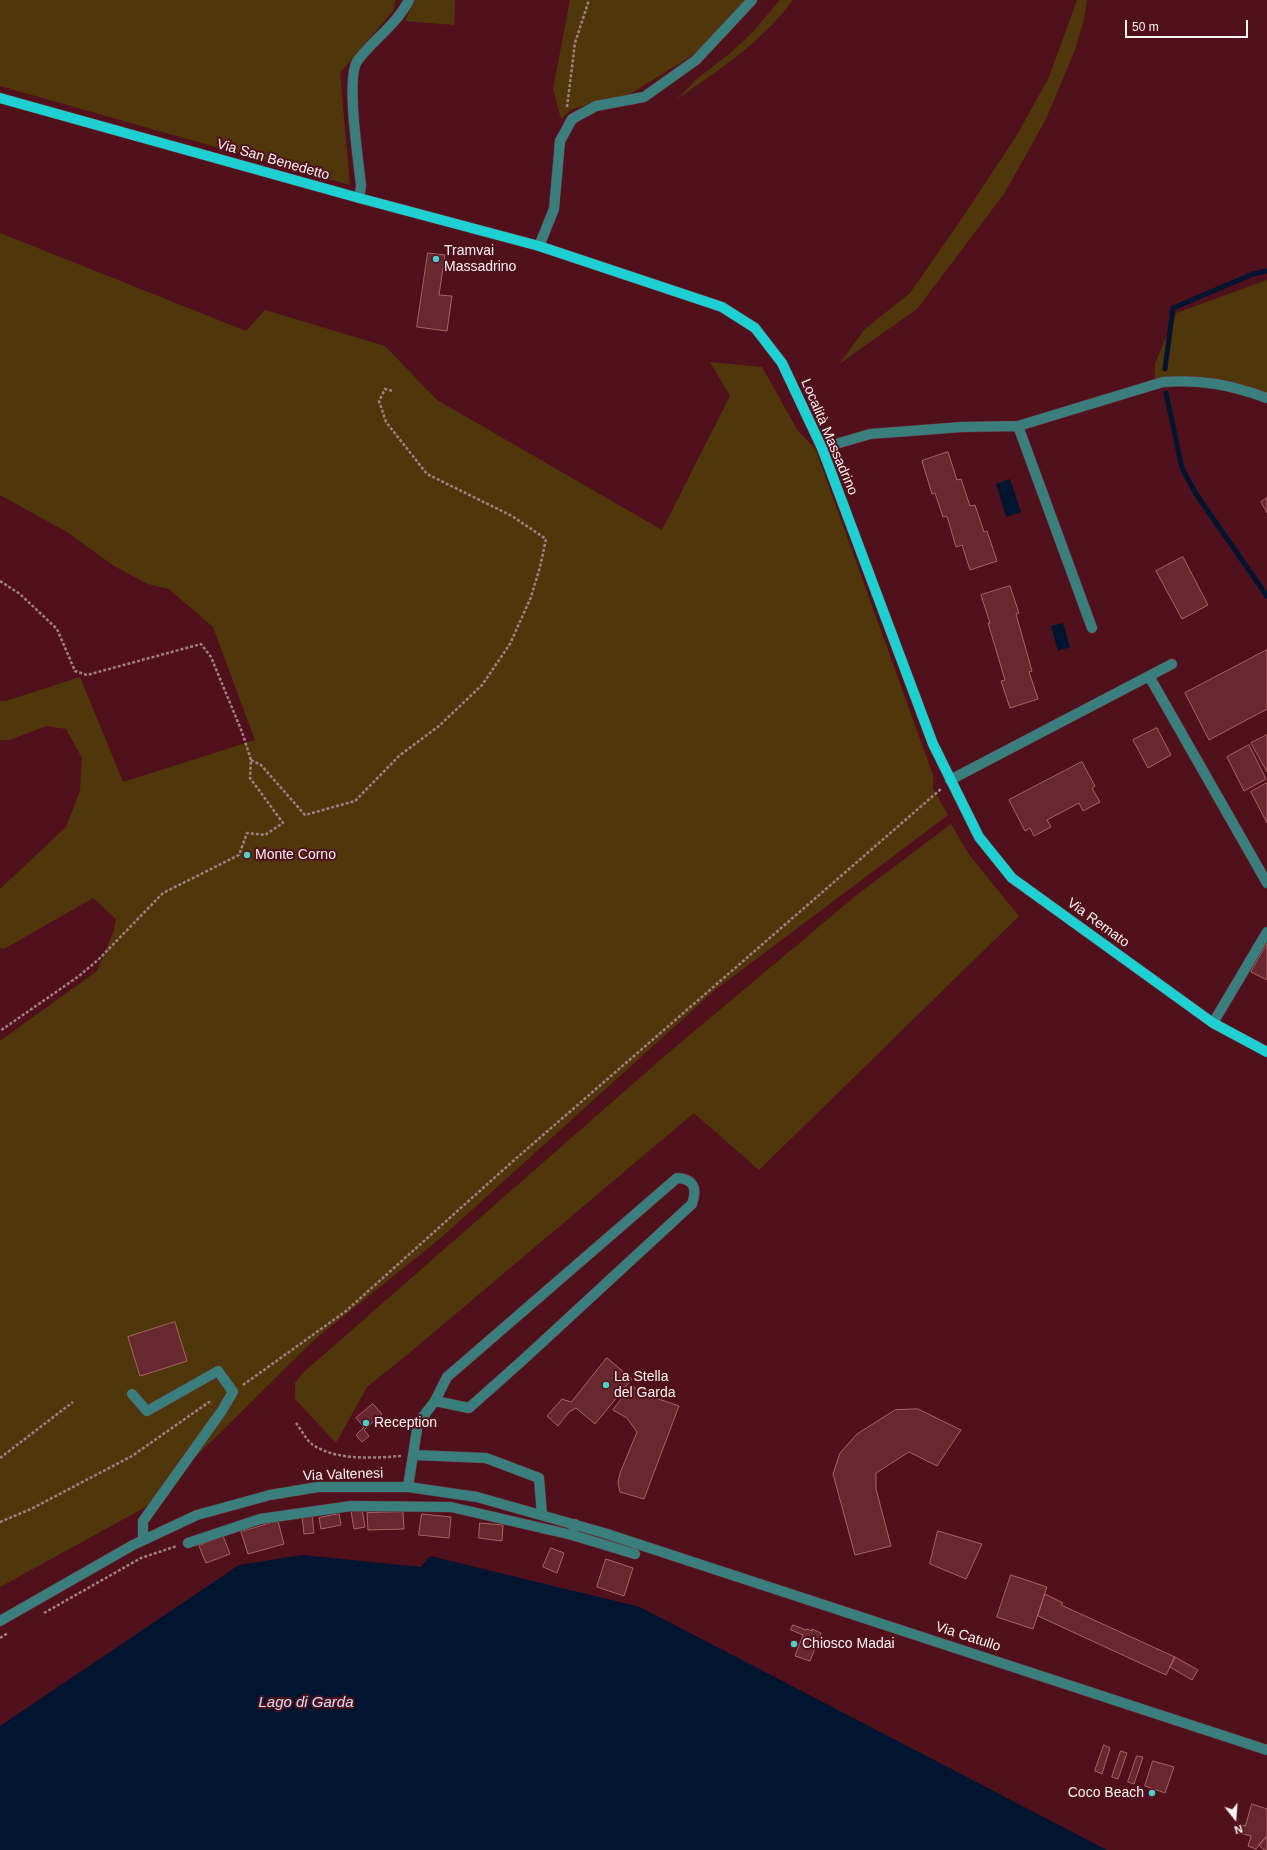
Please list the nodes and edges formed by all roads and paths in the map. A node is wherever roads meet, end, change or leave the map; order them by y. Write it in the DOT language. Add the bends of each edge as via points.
graph roads {
  1 [pos="409,0"];
  2 [pos="589,0"];
  3 [pos="752,0"];
  4 [pos="0,98"];
  5 [pos="572,119"];
  6 [pos="359,198"];
  7 [pos="540,243"];
  8 [pos="393,391"];
  9 [pos="1267,398"];
  10 [pos="1018,426"];
  11 [pos="822,448"];
  12 [pos="0,581"];
  13 [pos="1092,628"];
  14 [pos="1172,664"];
  15 [pos="1150,676"];
  16 [pos="251,760"];
  17 [pos="950,780"];
  18 [pos="1267,883"];
  19 [pos="1267,932"];
  20 [pos="1213,1023"];
  21 [pos="0,1032"];
  22 [pos="1267,1052"];
  23 [pos="233,1392"];
  24 [pos="132,1394"];
  25 [pos="73,1402"];
  26 [pos="435,1402"];
  27 [pos="222,1412"];
  28 [pos="296,1423"];
  29 [pos="414,1455"];
  30 [pos="0,1458"];
  31 [pos="408,1487"];
  32 [pos="542,1515"];
  33 [pos="0,1522"];
  34 [pos="575,1524"];
  35 [pos="572,1535"];
  36 [pos="143,1540"];
  37 [pos="188,1543"];
  38 [pos="660,1551"];
  39 [pos="635,1554"];
  40 [pos="42,1614"];
  41 [pos="0,1621"];
  42 [pos="14,1630"];
  43 [pos="0,1638"];
  44 [pos="1267,1750"];
  1 -- 6 [label="street" via="403,12 356,61 352,86 361,186"];
  2 -- 5 [label="path" via="575,43 567,110"];
  3 -- 5 [label="street" via="696,60 644,97 596,106"];
  4 -- 6 [label="main road, Via San Benedetto"];
  5 -- 7 [label="street" via="560,141 554,209"];
  6 -- 7 [label="main road, Via San Benedetto"];
  7 -- 11 [label="main road, Località Massadrino" via="722,307 755,328 782,363"];
  8 -- 16 [label="path" via="385,389 379,401 386,422 427,474 512,516 546,539 531,597 510,644 482,685 439,726 399,756 355,801 305,815 261,765"];
  9 -- 10 [label="street" via="1239,388 1209,382 1163,382"];
  10 -- 11 [label="street" via="962,427 870,434"];
  10 -- 13 [label="street"];
  11 -- 17 [label="main road, Località Massadrino" via="933,744"];
  12 -- 16 [label="path" via="20,594 57,629 75,671 87,675 201,644 212,657"];
  14 -- 15 [label="street"];
  15 -- 17 [label="street"];
  15 -- 18 [label="street"];
  16 -- 21 [label="path" via="250,778 283,823 265,835 248,833 239,854 163,893 94,963"];
  17 -- 20 [label="main road, Via Remato" via="979,837 1012,878"];
  17 -- 23 [label="path" via="512,1162 346,1311"];
  19 -- 20 [label="street"];
  20 -- 22 [label="main road, Via Remato"];
  23 -- 24 [label="street" via="218,1371 147,1411"];
  23 -- 27 [label="street"];
  25 -- 30 [label="path"];
  26 -- 26 [label="street" via="447,1377 651,1199 678,1178 685,1178 693,1184 696,1192 692,1204 469,1408"];
  26 -- 29 [label="street" via="418,1423"];
  27 -- 33 [label="path" via="209,1402 132,1456 31,1509"];
  27 -- 36 [label="street" via="143,1521"];
  28 -- 29 [label="path" via="313,1444 332,1453 354,1458"];
  29 -- 31 [label="street"];
  29 -- 32 [label="street" via="486,1458 539,1478"];
  31 -- 32 [label="street, Via Valtenesi" via="477,1497"];
  31 -- 36 [label="street, Via Valtenesi" via="318,1487 270,1495 197,1515"];
  32 -- 34 [label="street, Via Valtenesi"];
  34 -- 35 [label="street"];
  34 -- 38 [label="street, Via Valtenesi"];
  35 -- 37 [label="street" via="451,1507 351,1506 260,1519"];
  35 -- 39 [label="street"];
  36 -- 41 [label="street, Via Valtenesi"];
  37 -- 40 [label="path" via="141,1558"];
  38 -- 44 [label="street, Via Catullo"];
  42 -- 43 [label="path"];
}
